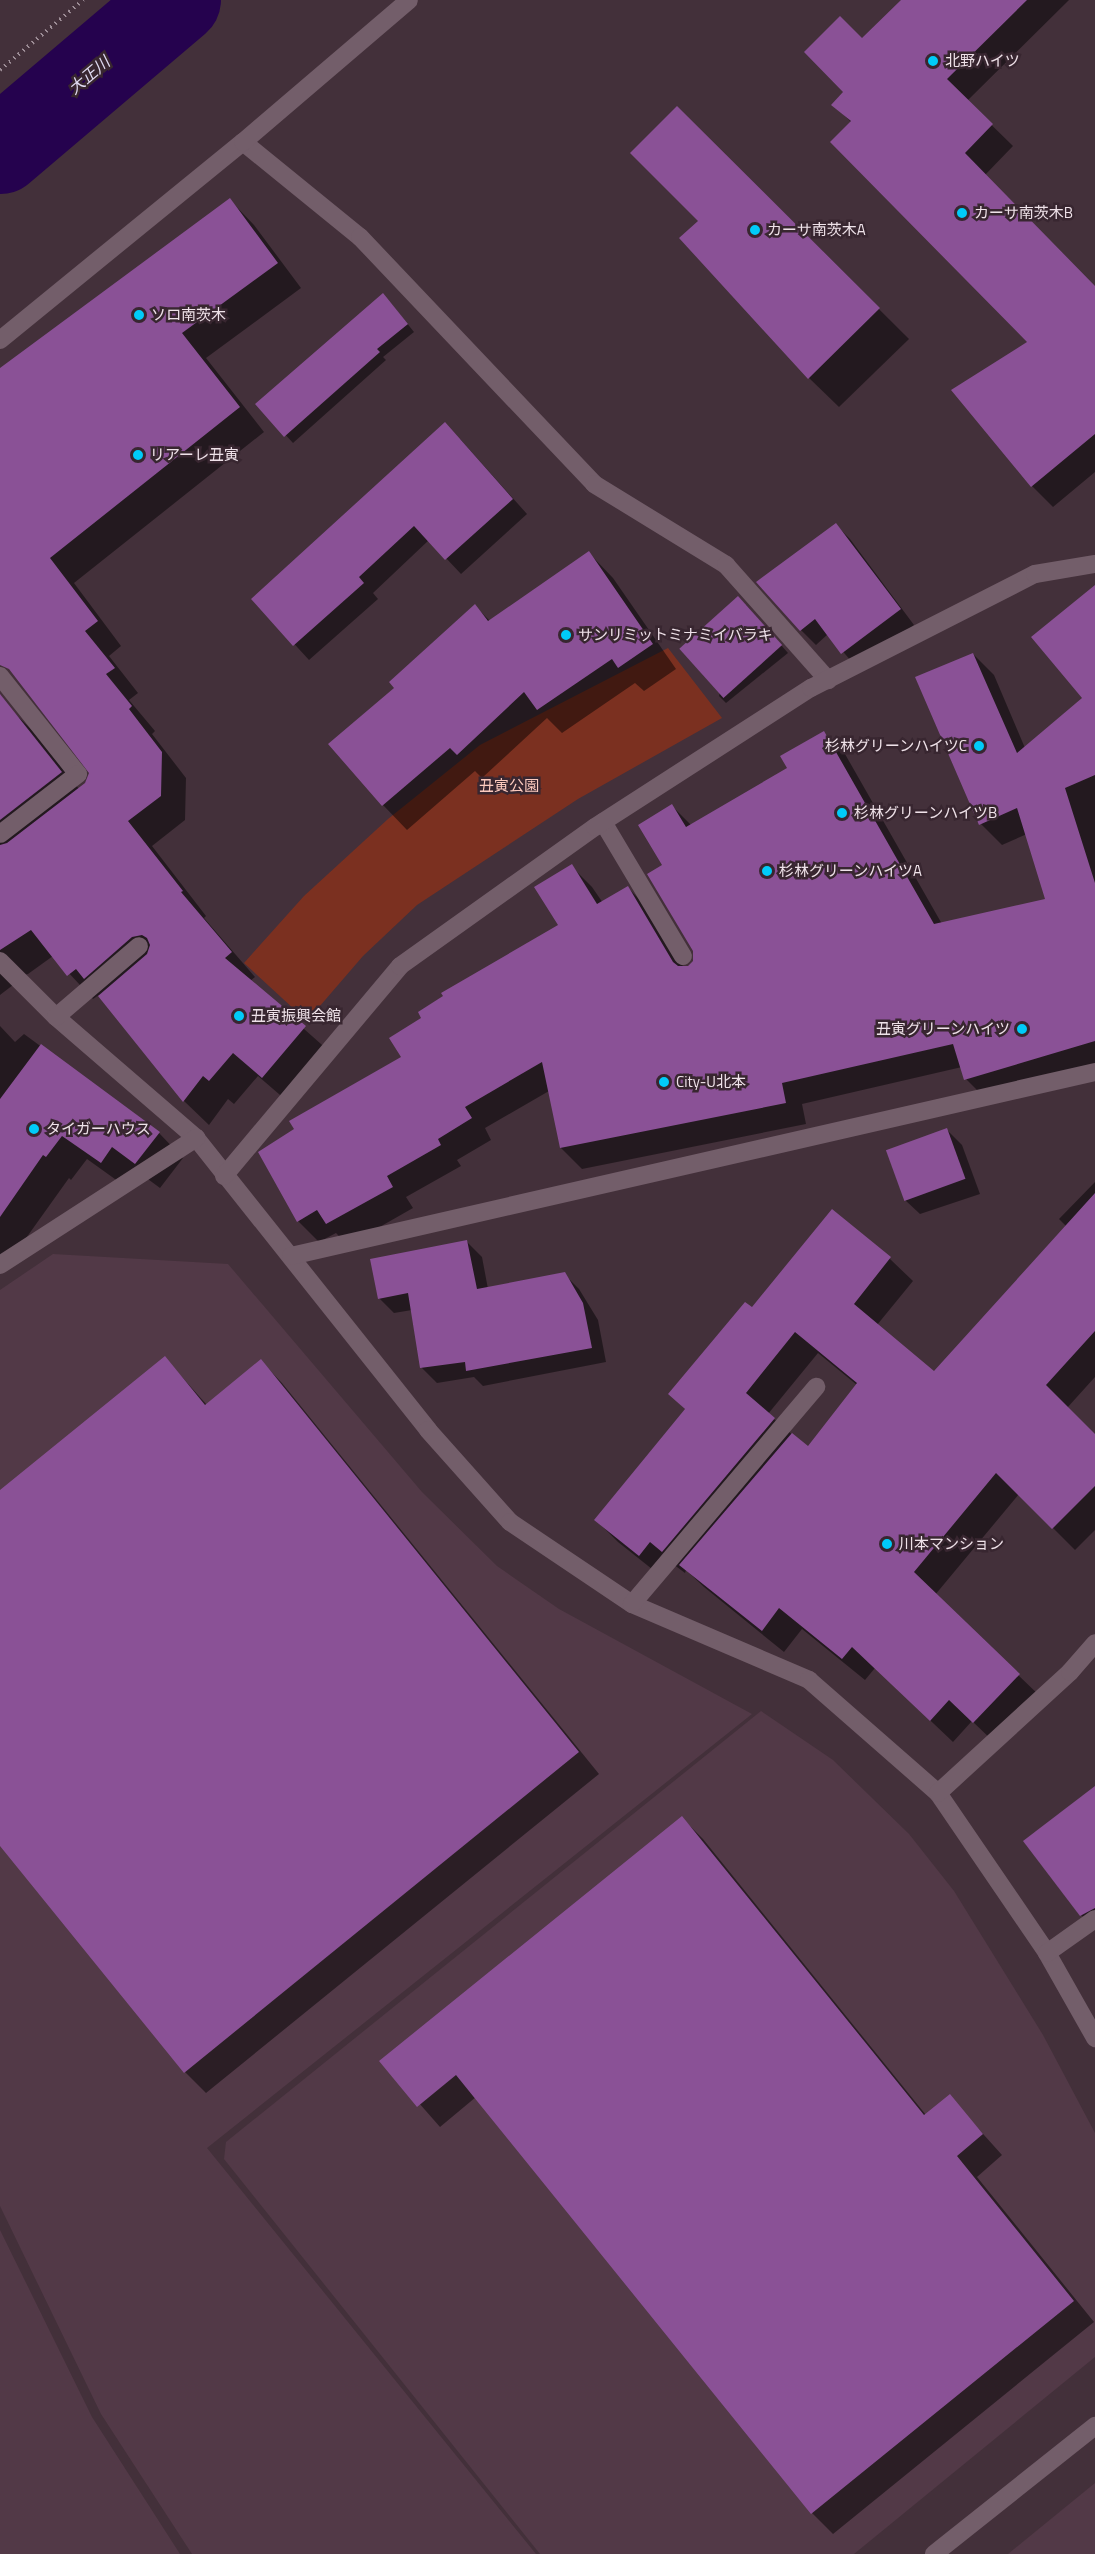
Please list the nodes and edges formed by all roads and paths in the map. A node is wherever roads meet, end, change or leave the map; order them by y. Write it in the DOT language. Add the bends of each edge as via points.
graph roads {
  1 [pos="83,0"];
  2 [pos="409,0"];
  3 [pos="0,70"];
  4 [pos="243,142"];
  5 [pos="0,340"];
  6 [pos="1095,564"];
  7 [pos="0,676"];
  8 [pos="828,680"];
  9 [pos="603,822"];
  10 [pos="0,834"];
  11 [pos="139,946"];
  12 [pos="683,956"];
  13 [pos="0,961"];
  14 [pos="56,1017"];
  15 [pos="1095,1072"];
  16 [pos="196,1138"];
  17 [pos="224,1176"];
  18 [pos="291,1256"];
  19 [pos="0,1265"];
  20 [pos="816,1387"];
  21 [pos="632,1604"];
  22 [pos="1095,1643"];
  23 [pos="938,1793"];
  24 [pos="1095,1919"];
  25 [pos="1047,1953"];
  26 [pos="1095,2038"];
  27 [pos="1095,2426"];
  28 [pos="934,2554"];
  1 -- 3 [label="path"];
  2 -- 4 [label="street"];
  4 -- 5 [label="street"];
  4 -- 8 [label="street" via="360,237 594,484 726,566"];
  6 -- 8 [label="street" via="1035,574"];
  7 -- 10 [label="street" via="78,774"];
  8 -- 9 [label="street"];
  9 -- 12 [label="street"];
  9 -- 17 [label="street" via="400,966"];
  11 -- 14 [label="street"];
  13 -- 14 [label="street"];
  14 -- 16 [label="street"];
  15 -- 18 [label="street"];
  16 -- 17 [label="street"];
  16 -- 19 [label="street"];
  17 -- 18 [label="street"];
  18 -- 21 [label="street" via="428,1430 510,1522"];
  20 -- 21 [label="street"];
  21 -- 23 [label="street" via="809,1680"];
  22 -- 23 [label="street" via="1070,1672"];
  23 -- 25 [label="street"];
  24 -- 25 [label="street"];
  25 -- 26 [label="street"];
  27 -- 28 [label="street"];
}
